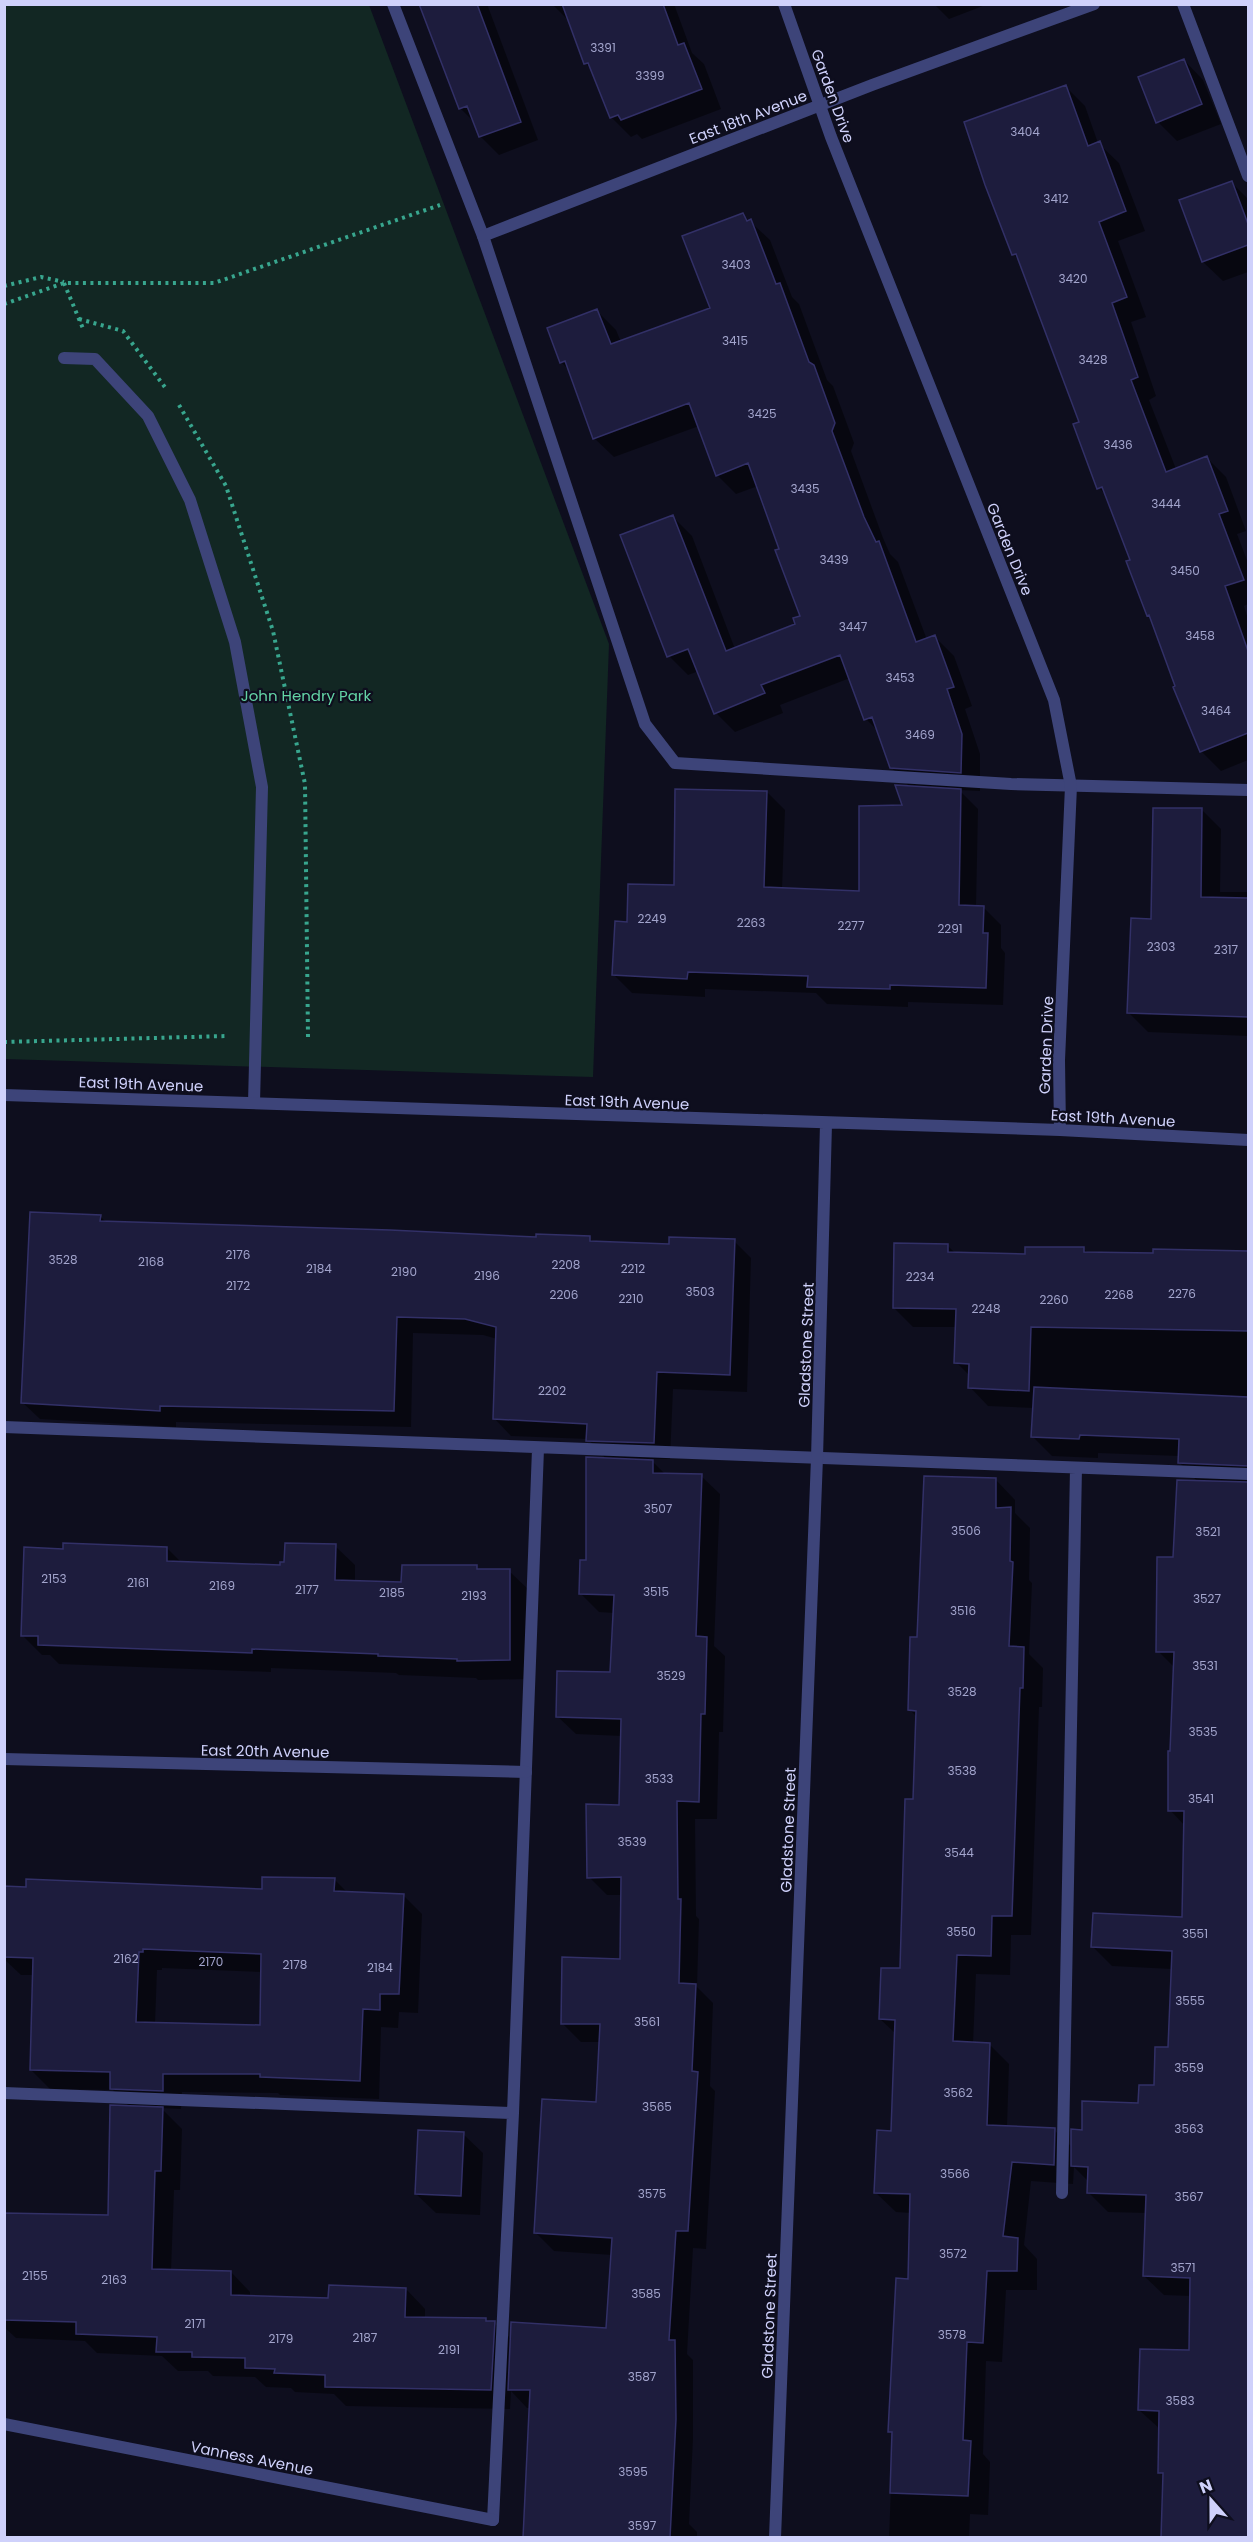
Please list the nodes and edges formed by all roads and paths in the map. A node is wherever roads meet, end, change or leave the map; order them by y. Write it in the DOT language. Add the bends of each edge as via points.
graph roads {
  1 [pos="393,4"];
  2 [pos="784,4"];
  3 [pos="1094,4"];
  4 [pos="1183,4"];
  5 [pos="820,105"];
  6 [pos="1248,176"];
  7 [pos="465,194"];
  8 [pos="483,236"];
  9 [pos="64,283"];
  10 [pos="4,286"];
  11 [pos="4,304"];
  12 [pos="79,319"];
  13 [pos="64,358"];
  14 [pos="1071,786"];
  15 [pos="1248,790"];
  16 [pos="255,1035"];
  17 [pos="4,1042"];
  18 [pos="4,1095"];
  19 [pos="254,1103"];
  20 [pos="826,1124"];
  21 [pos="1060,1130"];
  22 [pos="1248,1140"];
  23 [pos="4,1427"];
  24 [pos="538,1449"];
  25 [pos="817,1458"];
  26 [pos="1076,1468"];
  27 [pos="1248,1474"];
  28 [pos="4,1759"];
  29 [pos="526,1772"];
  30 [pos="4,2093"];
  31 [pos="513,2113"];
  32 [pos="1062,2193"];
  33 [pos="4,2424"];
  34 [pos="775,2538"];
  1 -- 7 [label="street"];
  2 -- 5 [label="street, Garden Drive"];
  3 -- 5 [label="street, East 18th Avenue"];
  4 -- 6 [label="street"];
  5 -- 8 [label="street, East 18th Avenue"];
  5 -- 14 [label="street, Garden Drive" via="1054,700"];
  7 -- 8 [label="street"];
  7 -- 9 [label="path" via="214,283"];
  8 -- 14 [label="street" via="645,724 675,763"];
  9 -- 10 [label="path" via="40,277"];
  9 -- 11 [label="path"];
  9 -- 12 [label="path"];
  13 -- 16 [label="street" via="95,359 148,416 190,500 235,642 262,787"];
  14 -- 15 [label="street"];
  14 -- 21 [label="street, Garden Drive" via="1059,1060"];
  16 -- 17 [label="path"];
  16 -- 19 [label="street"];
  18 -- 19 [label="street, East 19th Avenue"];
  19 -- 20 [label="street, East 19th Avenue"];
  20 -- 21 [label="street, East 19th Avenue"];
  20 -- 25 [label="street, Gladstone Street"];
  21 -- 22 [label="street, East 19th Avenue"];
  23 -- 24 [label="street"];
  24 -- 25 [label="street"];
  24 -- 29 [label="street"];
  25 -- 26 [label="street"];
  25 -- 34 [label="street, Gladstone Street"];
  26 -- 27 [label="street"];
  26 -- 32 [label="street"];
  28 -- 29 [label="street, East 20th Avenue"];
  29 -- 31 [label="street"];
  30 -- 31 [label="street"];
  31 -- 33 [label="street, Vanness Avenue" via="493,2520"];
}
